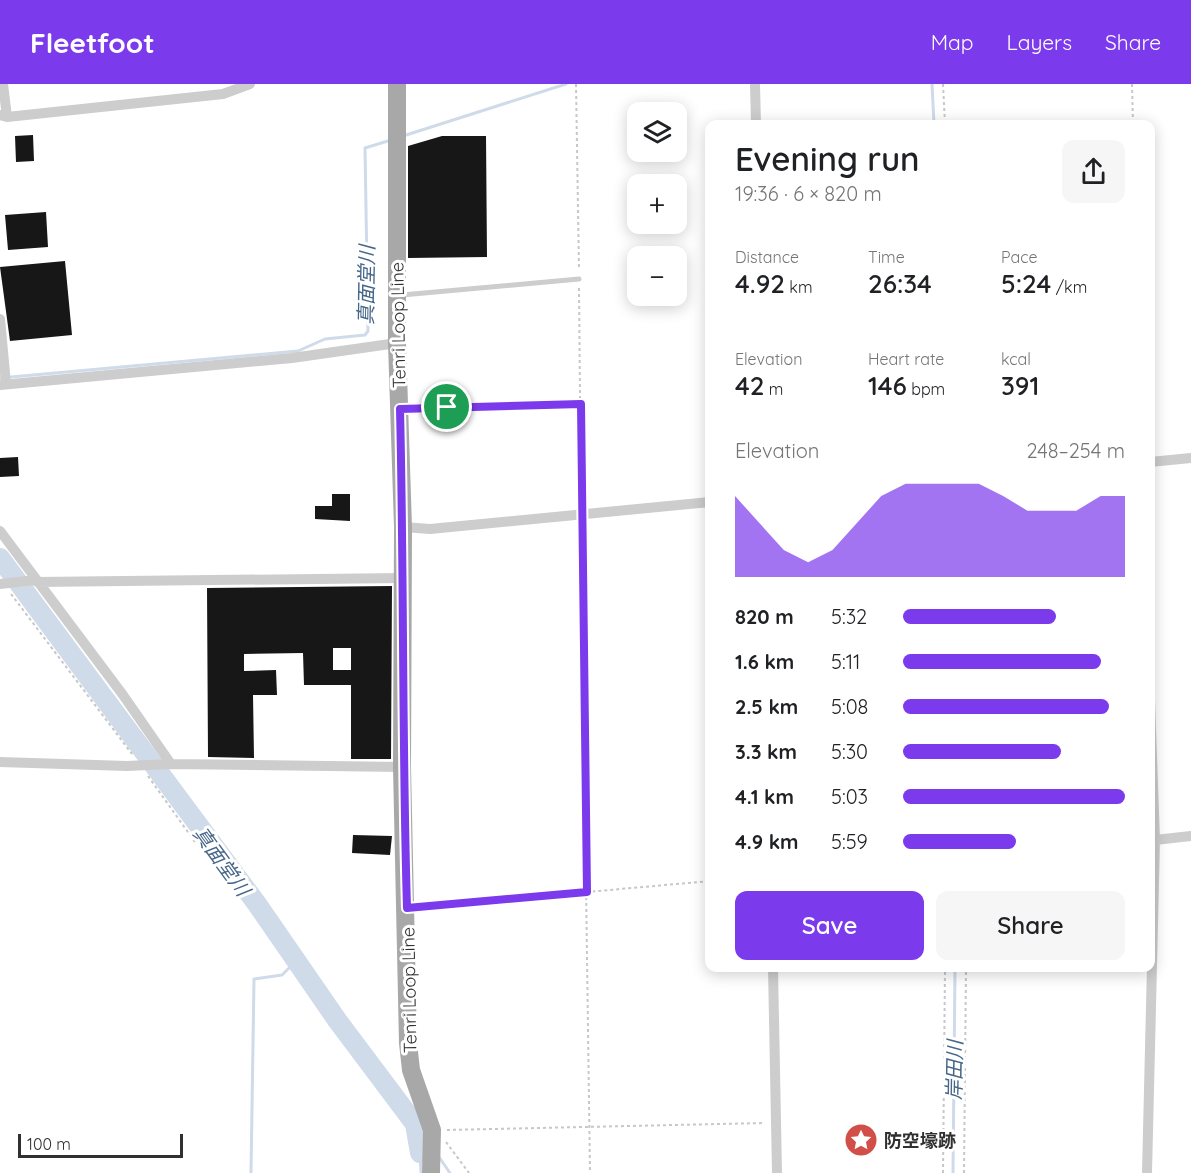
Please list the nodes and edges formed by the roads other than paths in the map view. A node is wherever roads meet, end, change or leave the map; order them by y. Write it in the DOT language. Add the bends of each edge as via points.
graph roads {
  1 [pos="3,84"];
  2 [pos="250,84"];
  3 [pos="397,84"];
  4 [pos="755,84"];
  5 [pos="222,89"];
  6 [pos="3,116"];
  7 [pos="756,120"];
  8 [pos="579,279"];
  9 [pos="397,296"];
  10 [pos="0,319"];
  11 [pos="397,343"];
  12 [pos="3,385"];
  13 [pos="495,406"];
  14 [pos="400,409"];
  15 [pos="1191,458"];
  16 [pos="1155,462"];
  17 [pos="705,502"];
  18 [pos="403,527"];
  19 [pos="0,531"];
  20 [pos="403,578"];
  21 [pos="34,581"];
  22 [pos="3,584"];
  23 [pos="0,762"];
  24 [pos="168,764"];
  25 [pos="402,767"];
  26 [pos="1191,836"];
  27 [pos="1155,840"];
  28 [pos="773,972"];
  29 [pos="1152,972"];
  30 [pos="431,1173"];
  31 [pos="777,1173"];
  32 [pos="1147,1173"];
  1 -- 6 [label="street"];
  2 -- 5 [label="street"];
  3 -- 9 [label="main road, Tenri Loop Line"];
  4 -- 7 [label="street"];
  5 -- 6 [label="street"];
  8 -- 9 [label="lane"];
  9 -- 11 [label="main road, Tenri Loop Line"];
  10 -- 12 [label="street"];
  11 -- 12 [label="street" via="292,358"];
  11 -- 14 [label="main road, Tenri Loop Line"];
  13 -- 14 [label="lane"];
  14 -- 18 [label="main road, Tenri Loop Line"];
  15 -- 16 [label="street"];
  17 -- 18 [label="street" via="430,529"];
  18 -- 20 [label="main road, Tenri Loop Line"];
  19 -- 21 [label="street"];
  20 -- 21 [label="street"];
  20 -- 25 [label="main road, Tenri Loop Line"];
  21 -- 22 [label="street"];
  21 -- 24 [label="street" via="123,695"];
  23 -- 24 [label="street"];
  24 -- 25 [label="street"];
  25 -- 30 [label="main road, Tenri Loop Line" via="408,1042 411,1070 435,1130"];
  26 -- 27 [label="street"];
  28 -- 31 [label="street"];
  29 -- 32 [label="street"];
}
